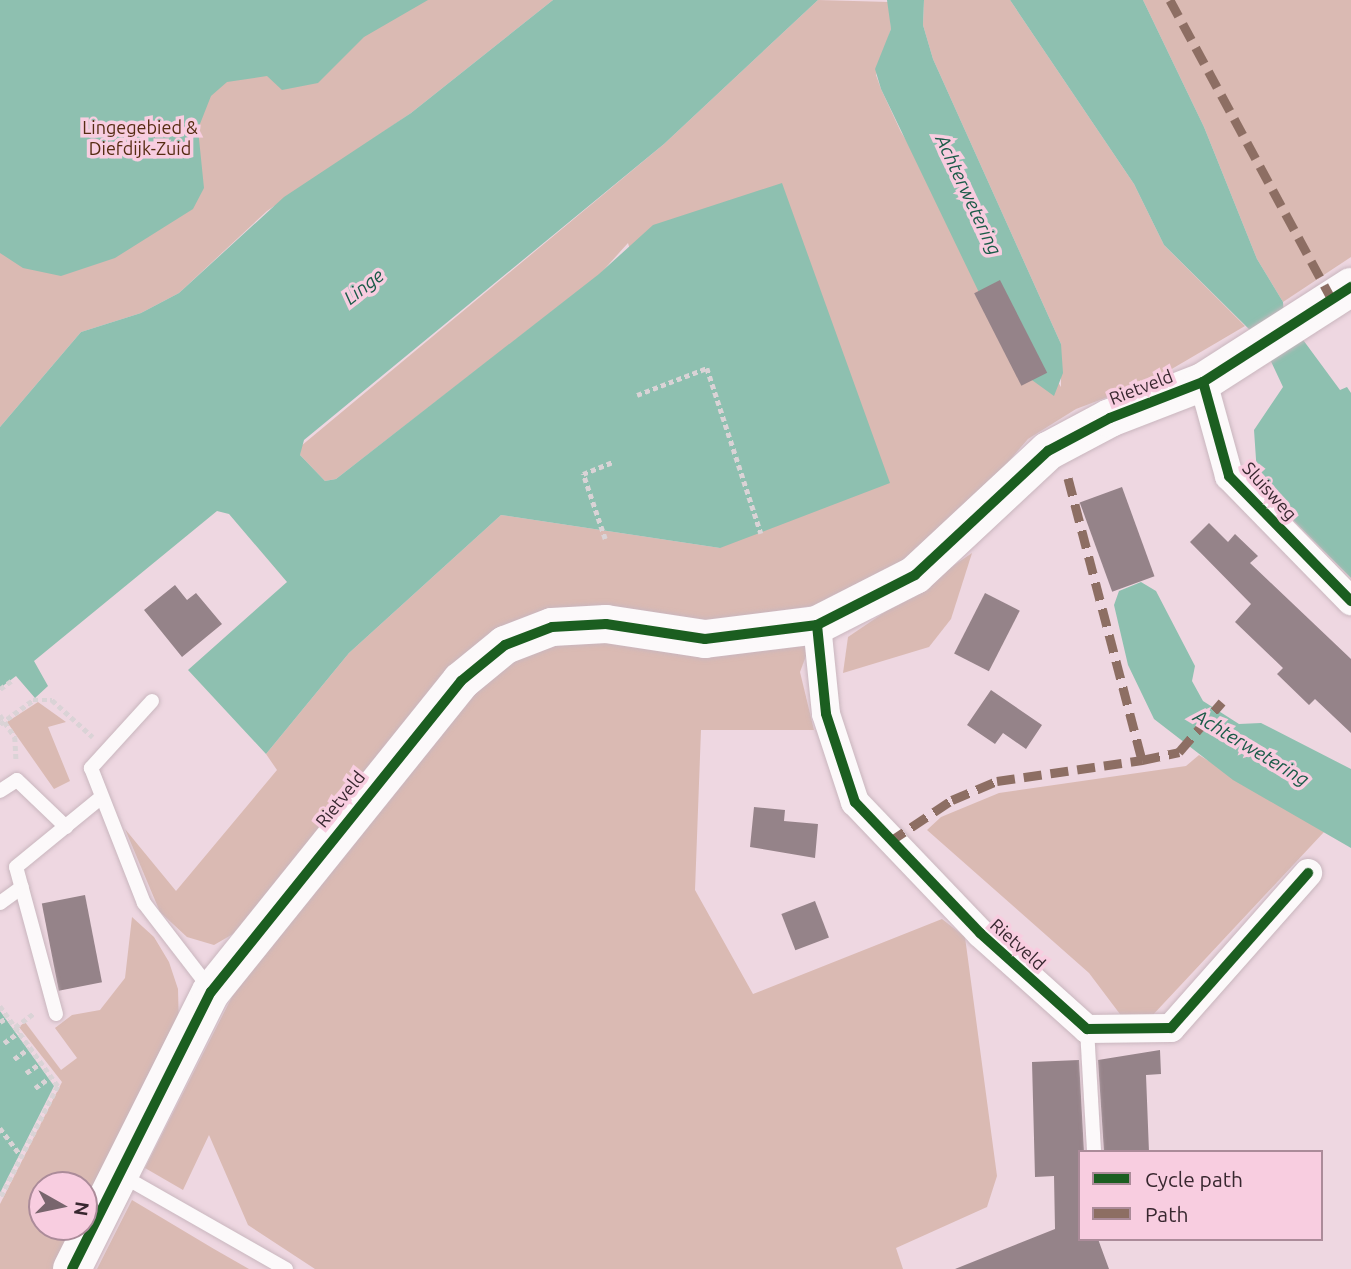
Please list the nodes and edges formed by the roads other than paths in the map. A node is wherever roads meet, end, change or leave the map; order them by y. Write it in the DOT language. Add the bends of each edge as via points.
graph roads {
  1 [pos="1351,287"];
  2 [pos="1203,382"];
  3 [pos="1351,601"];
  4 [pos="817,625"];
  5 [pos="152,701"];
  6 [pos="0,791"];
  7 [pos="99,799"];
  8 [pos="66,827"];
  9 [pos="1308,873"];
  10 [pos="22,887"];
  11 [pos="0,903"];
  12 [pos="211,992"];
  13 [pos="57,1014"];
  14 [pos="1087,1029"];
  15 [pos="1094,1150"];
  16 [pos="120,1174"];
  17 [pos="72,1269"];
  18 [pos="286,1269"];
  1 -- 2 [label="street, Rietveld"];
  2 -- 3 [label="street, Sluisweg" via="1229,476"];
  2 -- 4 [label="street, Rietveld" via="1110,418 1048,451 915,575"];
  4 -- 12 [label="street, Rietveld" via="705,639 606,624 551,628 505,645 461,681"];
  4 -- 14 [label="street, Rietveld" via="826,714 855,802 980,933"];
  5 -- 7 [label="lane" via="91,768"];
  6 -- 8 [label="lane" via="17,780"];
  7 -- 8 [label="lane"];
  7 -- 12 [label="lane" via="144,902"];
  8 -- 10 [label="lane" via="16,867"];
  9 -- 14 [label="street" via="1171,1028"];
  10 -- 11 [label="lane"];
  10 -- 13 [label="lane"];
  12 -- 16 [label="street, Rietveld"];
  14 -- 15 [label="lane"];
  16 -- 17 [label="street, Rietveld"];
  16 -- 18 [label="lane"];
}
